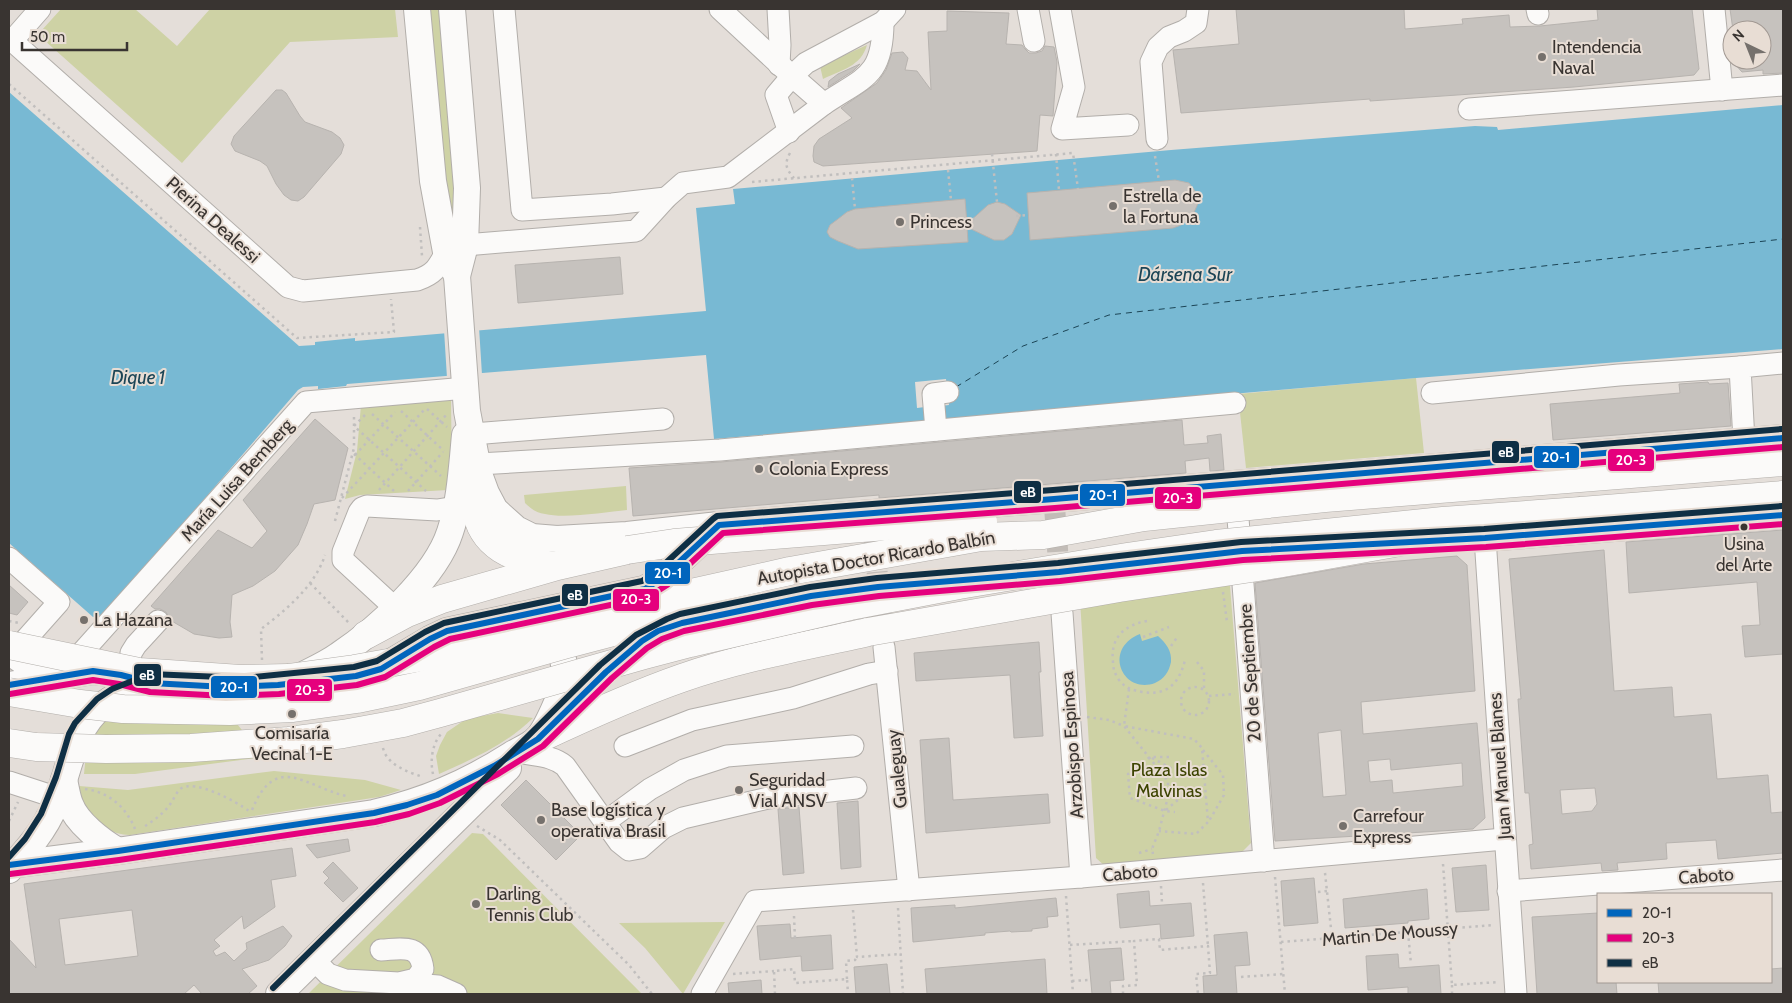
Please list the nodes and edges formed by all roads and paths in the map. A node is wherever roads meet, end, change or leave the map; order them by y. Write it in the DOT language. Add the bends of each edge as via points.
graph roads {
  1 [pos="40,9"];
  2 [pos="417,9"];
  3 [pos="452,9"];
  4 [pos="504,9"];
  5 [pos="720,9"];
  6 [pos="778,9"];
  7 [pos="1028,9"];
  8 [pos="1060,9"];
  9 [pos="1198,9"];
  10 [pos="1714,9"];
  11 [pos="889,15"];
  12 [pos="11,39"];
  13 [pos="1034,41"];
  14 [pos="785,71"];
  15 [pos="1783,85"];
  16 [pos="1722,90"];
  17 [pos="824,104"];
  18 [pos="1469,109"];
  19 [pos="1128,125"];
  20 [pos="789,132"];
  21 [pos="1156,145"];
  22 [pos="992,154"];
  23 [pos="1056,154"];
  24 [pos="948,170"];
  25 [pos="852,178"];
  26 [pos="745,182"];
  27 [pos="1159,182"];
  28 [pos="1078,188"];
  29 [pos="1059,190"];
  30 [pos="666,198"];
  31 [pos="951,200"];
  32 [pos="997,202"];
  33 [pos="855,209"];
  34 [pos="1028,215"];
  35 [pos="1016,216"];
  36 [pos="966,219"];
  37 [pos="979,219"];
  38 [pos="455,249"];
  39 [pos="1783,364"];
  40 [pos="1740,367"];
  41 [pos="948,392"];
  42 [pos="409,393"];
  43 [pos="1432,393"];
  44 [pos="355,398"];
  45 [pos="1235,403"];
  46 [pos="459,406"];
  47 [pos="426,408"];
  48 [pos="663,419"];
  49 [pos="440,421"];
  50 [pos="413,422"];
  51 [pos="384,424"];
  52 [pos="354,426"];
  53 [pos="936,430"];
  54 [pos="427,436"];
  55 [pos="399,438"];
  56 [pos="1783,438"];
  57 [pos="369,440"];
  58 [pos="1744,441"];
  59 [pos="448,446"];
  60 [pos="414,451"];
  61 [pos="444,451"];
  62 [pos="354,453"];
  63 [pos="384,453"];
  64 [pos="448,454"];
  65 [pos="1783,462"];
  66 [pos="478,464"];
  67 [pos="430,466"];
  68 [pos="399,467"];
  69 [pos="370,468"];
  70 [pos="444,479"];
  71 [pos="385,482"];
  72 [pos="416,482"];
  73 [pos="1235,485"];
  74 [pos="427,492"];
  75 [pos="397,493"];
  76 [pos="406,493"];
  77 [pos="374,495"];
  78 [pos="1783,496"];
  79 [pos="341,499"];
  80 [pos="466,510"];
  81 [pos="1581,510"];
  82 [pos="1783,515"];
  83 [pos="1144,517"];
  84 [pos="718,525"];
  85 [pos="343,528"];
  86 [pos="1043,535"];
  87 [pos="1485,538"];
  88 [pos="326,552"];
  89 [pos="9,558"];
  90 [pos="557,566"];
  91 [pos="395,608"];
  92 [pos="1062,613"];
  93 [pos="511,618"];
  94 [pos="1147,620"];
  95 [pos="158,621"];
  96 [pos="1169,627"];
  97 [pos="261,629"];
  98 [pos="366,635"];
  99 [pos="1178,636"];
  100 [pos="1143,637"];
  101 [pos="876,640"];
  102 [pos="9,645"];
  103 [pos="1171,646"];
  104 [pos="1185,660"];
  105 [pos="1197,662"];
  106 [pos="887,672"];
  107 [pos="53,678"];
  108 [pos="140,680"];
  109 [pos="548,682"];
  110 [pos="289,683"];
  111 [pos="9,685"];
  112 [pos="1204,689"];
  113 [pos="588,690"];
  114 [pos="1129,690"];
  115 [pos="9,692"];
  116 [pos="1237,694"];
  117 [pos="1209,696"];
  118 [pos="9,708"];
  119 [pos="1070,718"];
  120 [pos="1124,726"];
  121 [pos="9,743"];
  122 [pos="530,746"];
  123 [pos="625,746"];
  124 [pos="853,746"];
  125 [pos="1202,748"];
  126 [pos="1169,757"];
  127 [pos="1150,758"];
  128 [pos="1204,770"];
  129 [pos="424,778"];
  130 [pos="416,781"];
  131 [pos="1205,786"];
  132 [pos="1210,786"];
  133 [pos="14,788"];
  134 [pos="856,788"];
  135 [pos="68,791"];
  136 [pos="1206,797"];
  137 [pos="340,799"];
  138 [pos="1165,811"];
  139 [pos="261,812"];
  140 [pos="1175,812"];
  141 [pos="251,813"];
  142 [pos="241,815"];
  143 [pos="605,822"];
  144 [pos="1208,822"];
  145 [pos="475,825"];
  146 [pos="136,831"];
  147 [pos="1159,831"];
  148 [pos="1504,839"];
  149 [pos="124,842"];
  150 [pos="1443,864"];
  151 [pos="10,866"];
  152 [pos="1270,869"];
  153 [pos="1783,870"];
  154 [pos="1325,873"];
  155 [pos="1082,877"];
  156 [pos="1157,878"];
  157 [pos="1203,882"];
  158 [pos="1327,891"];
  159 [pos="1508,891"];
  160 [pos="1066,892"];
  161 [pos="1318,892"];
  162 [pos="903,897"];
  163 [pos="1162,903"];
  164 [pos="853,908"];
  165 [pos="794,912"];
  166 [pos="1500,925"];
  167 [pos="1448,929"];
  168 [pos="1408,932"];
  169 [pos="1332,938"];
  170 [pos="795,939"];
  171 [pos="1134,941"];
  172 [pos="1281,942"];
  173 [pos="1070,946"];
  174 [pos="1208,946"];
  175 [pos="381,950"];
  176 [pos="901,954"];
  177 [pos="857,957"];
  178 [pos="314,960"];
  179 [pos="1411,964"];
  180 [pos="774,971"];
  181 [pos="724,974"];
  182 [pos="1283,974"];
  183 [pos="1241,977"];
  184 [pos="847,979"];
  185 [pos="1088,980"];
  186 [pos="1072,982"];
  187 [pos="400,983"];
  188 [pos="1452,985"];
  189 [pos="1510,988"];
  190 [pos="280,994"];
  191 [pos="456,994"];
  192 [pos="652,994"];
  193 [pos="702,994"];
  194 [pos="775,994"];
  195 [pos="848,994"];
  196 [pos="904,994"];
  197 [pos="1073,994"];
  198 [pos="1123,994"];
  199 [pos="1198,994"];
  200 [pos="1285,994"];
  201 [pos="1452,994"];
  1 -- 12 [label="street"];
  2 -- 38 [label="main road" via="433,181"];
  3 -- 38 [label="main road" via="467,188"];
  4 -- 30 [label="street" via="522,210"];
  5 -- 14 [label="street"];
  6 -- 14 [label="street"];
  7 -- 13 [label="street"];
  8 -- 19 [label="street" via="1074,87 1062,129"];
  9 -- 21 [label="street" via="1196,24 1169,36 1158,47 1151,62"];
  10 -- 16 [label="street"];
  11 -- 14 [label="street" via="806,63"];
  11 -- 17 [label="street" via="880,57 866,78"];
  12 -- 38 [label="street, Pierina Dealessi" via="288,287 304,291 417,280 436,270"];
  14 -- 17 [label="street"];
  14 -- 20 [label="street" via="776,95"];
  15 -- 16 [label="street"];
  16 -- 18 [label="street"];
  17 -- 20 [label="street"];
  20 -- 30 [label="street" via="728,177 683,183"];
  21 -- 27 [label="path"];
  22 -- 32 [label="path, bridge"];
  23 -- 26 [label="path"];
  23 -- 28 [label="path" via="1073,153"];
  23 -- 29 [label="path"];
  24 -- 31 [label="path"];
  25 -- 33 [label="path"];
  30 -- 38 [label="street" via="636,232"];
  34 -- 35 [label="path"];
  36 -- 37 [label="path"];
  38 -- 46 [label="main road"];
  39 -- 40 [label="street"];
  40 -- 43 [label="street"];
  40 -- 58 [label="street"];
  41 -- 53 [label="street" via="932,394"];
  42 -- 44 [label="street, María Luisa Bemberg"];
  42 -- 46 [label="street, María Luisa Bemberg"];
  42 -- 47 [label="path"];
  44 -- 51 [label="path"];
  44 -- 52 [label="path"];
  44 -- 107 [label="street, María Luisa Bemberg" via="306,402"];
  45 -- 53 [label="street"];
  46 -- 47 [label="path"];
  46 -- 48 [label="street, María Luisa Bemberg"];
  46 -- 49 [label="path"];
  46 -- 49 [label="path"];
  46 -- 66 [label="main road"];
  46 -- 80 [label="main road"];
  47 -- 49 [label="path"];
  47 -- 50 [label="path"];
  49 -- 54 [label="path"];
  50 -- 51 [label="path" via="398,408"];
  50 -- 54 [label="path"];
  50 -- 55 [label="path"];
  51 -- 55 [label="path"];
  51 -- 57 [label="path"];
  52 -- 57 [label="path"];
  52 -- 62 [label="path"];
  53 -- 66 [label="street" via="720,450"];
  54 -- 60 [label="path"];
  54 -- 61 [label="path"];
  55 -- 60 [label="path"];
  55 -- 63 [label="path"];
  56 -- 58 [label="main road"];
  57 -- 62 [label="path"];
  57 -- 63 [label="path"];
  58 -- 73 [label="main road"];
  59 -- 61 [label="path"];
  60 -- 67 [label="path"];
  60 -- 68 [label="path"];
  61 -- 64 [label="path"];
  61 -- 67 [label="path"];
  62 -- 69 [label="path"];
  62 -- 79 [label="path"];
  63 -- 68 [label="path"];
  63 -- 69 [label="path"];
  65 -- 83 [label="highway, Autopista Doctor Ricardo Balbín, bridge" via="1325,498"];
  66 -- 80 [label="highway" via="475,495"];
  66 -- 84 [label="main road" via="483,486 495,510 516,529 532,537 591,537"];
  67 -- 70 [label="path"];
  67 -- 72 [label="path"];
  68 -- 71 [label="path"];
  68 -- 72 [label="path"];
  69 -- 71 [label="path"];
  69 -- 79 [label="path"];
  71 -- 75 [label="path"];
  71 -- 77 [label="path"];
  72 -- 74 [label="path"];
  72 -- 76 [label="path"];
  73 -- 84 [label="main road"];
  73 -- 152 [label="street, 20 de Septiembre"];
  78 -- 81 [label="highway"];
  79 -- 85 [label="path"];
  80 -- 85 [label="street" via="367,506"];
  80 -- 90 [label="highway" via="502,550 525,560"];
  80 -- 91 [label="main road" via="439,557"];
  81 -- 101 [label="highway, bridge"];
  81 -- 109 [label="highway, bridge" via="1304,534 1127,557 850,606 644,655"];
  82 -- 87 [label="main road"];
  83 -- 86 [label="highway, Autopista Doctor Ricardo Balbín, bridge"];
  83 -- 90 [label="highway, bridge" via="898,525 674,543"];
  84 -- 93 [label="main road" via="658,582 645,589"];
  85 -- 91 [label="street" via="343,560"];
  86 -- 102 [label="highway, Autopista Doctor Ricardo Balbín, bridge" via="981,537 866,556 681,595 439,654 288,678 240,679 139,672"];
  86 -- 115 [label="highway, bridge" via="697,610 357,700 293,708 166,711 80,704"];
  87 -- 148 [label="street, Juan Manuel Blanes"];
  88 -- 97 [label="path" via="310,583"];
  89 -- 107 [label="street" via="59,602 12,656"];
  90 -- 98 [label="highway" via="452,596 417,609"];
  91 -- 98 [label="main road"];
  92 -- 119 [label="street, Arzobispo Espinosa"];
  93 -- 110 [label="main road" via="441,633 373,673"];
  93 -- 122 [label="main road" via="530,622 546,631 564,662 560,698"];
  94 -- 114 [label="path" via="1124,630 1112,652 1113,670"];
  95 -- 108 [label="street" via="131,653"];
  96 -- 100 [label="path"];
  98 -- 110 [label="main road" via="338,656"];
  99 -- 103 [label="path"];
  101 -- 106 [label="street, Gualeguay"];
  101 -- 122 [label="highway" via="771,654 684,677 624,700"];
  104 -- 114 [label="path" via="1179,677 1166,690 1154,694"];
  105 -- 112 [label="path" via="1204,671"];
  106 -- 123 [label="street" via="869,674 793,698 692,720"];
  106 -- 162 [label="street, Gualeguay"];
  107 -- 108 [label="main road" via="94,671"];
  107 -- 111 [label="main road"];
  108 -- 110 [label="main road" via="226,687"];
  108 -- 135 [label="main road" via="103,705 77,738"];
  109 -- 118 [label="highway" via="523,677 413,707 322,723 274,727 167,728"];
  109 -- 121 [label="highway, bridge" via="403,723 289,741 191,748 106,749"];
  112 -- 117 [label="path"];
  112 -- 117 [label="path" via="1194,686 1186,690 1182,698 1183,707 1189,714 1199,714 1209,706"];
  113 -- 122 [label="main road"];
  114 -- 120 [label="path"];
  116 -- 117 [label="path"];
  119 -- 120 [label="path" via="1095,717"];
  119 -- 155 [label="street, Arzobispo Espinosa"];
  120 -- 125 [label="path" via="1194,739"];
  120 -- 127 [label="path"];
  122 -- 143 [label="street" via="565,766"];
  122 -- 149 [label="main road" via="437,795 374,813"];
  122 -- 178 [label="main road"];
  124 -- 143 [label="street" via="727,756 684,770 650,789"];
  125 -- 128 [label="path"];
  125 -- 144 [label="path" via="1223,775 1224,795"];
  126 -- 127 [label="path"];
  127 -- 128 [label="path" via="1186,776"];
  127 -- 138 [label="path" via="1168,781"];
  127 -- 138 [label="path" via="1128,774 1130,798"];
  128 -- 131 [label="path"];
  129 -- 130 [label="path"];
  131 -- 132 [label="path"];
  131 -- 136 [label="path"];
  133 -- 135 [label="street"];
  134 -- 143 [label="street" via="768,798 683,818 663,828 640,848 629,850"];
  135 -- 146 [label="path" via="94,790 111,798 125,812"];
  135 -- 149 [label="main road" via="69,803 75,814 96,836"];
  135 -- 151 [label="main road" via="40,832"];
  136 -- 138 [label="path" via="1186,793"];
  136 -- 144 [label="path"];
  137 -- 141 [label="path" via="350,797 293,777 284,777 266,786"];
  138 -- 140 [label="path"];
  138 -- 147 [label="path"];
  139 -- 141 [label="path"];
  141 -- 142 [label="path"];
  141 -- 146 [label="path" via="215,792 184,787 157,818"];
  144 -- 147 [label="path" via="1196,834"];
  145 -- 192 [label="path" via="500,840 628,965"];
  146 -- 149 [label="path"];
  147 -- 156 [label="path" via="1152,849"];
  148 -- 152 [label="street, Caboto"];
  148 -- 159 [label="street, Juan Manuel Blanes"];
  149 -- 151 [label="main road"];
  150 -- 167 [label="path"];
  152 -- 156 [label="street, Caboto"];
  152 -- 172 [label="path"];
  153 -- 159 [label="street, Caboto"];
  154 -- 158 [label="path"];
  155 -- 156 [label="street, Caboto"];
  155 -- 162 [label="street, Caboto"];
  156 -- 163 [label="path"];
  157 -- 174 [label="path"];
  158 -- 161 [label="path"];
  158 -- 169 [label="path"];
  159 -- 189 [label="street, Juan Manuel Blanes"];
  160 -- 173 [label="path"];
  162 -- 176 [label="path"];
  162 -- 193 [label="street, Caboto" via="755,901"];
  164 -- 177 [label="path"];
  165 -- 170 [label="path"];
  166 -- 167 [label="path, Martin De Moussy"];
  167 -- 168 [label="path, Martin De Moussy"];
  167 -- 188 [label="path"];
  168 -- 169 [label="path, Martin De Moussy"];
  168 -- 179 [label="path"];
  169 -- 172 [label="path, Martin De Moussy"];
  171 -- 173 [label="path"];
  171 -- 174 [label="path" via="1159,939 1160,950"];
  171 -- 198 [label="path" via="1137,985 1123,986"];
  172 -- 182 [label="path"];
  173 -- 186 [label="path"];
  174 -- 199 [label="path" via="1210,973 1196,974"];
  175 -- 187 [label="street" via="412,949 422,959 423,969 416,979"];
  176 -- 177 [label="path"];
  176 -- 196 [label="path"];
  177 -- 184 [label="path" via="846,961"];
  178 -- 187 [label="street" via="328,974 344,980"];
  178 -- 190 [label="main road"];
  180 -- 181 [label="path"];
  180 -- 184 [label="path" via="794,969 795,983"];
  180 -- 194 [label="path"];
  182 -- 183 [label="path"];
  182 -- 200 [label="path"];
  184 -- 195 [label="path"];
  185 -- 186 [label="path"];
  186 -- 197 [label="path"];
  187 -- 191 [label="street" via="438,986"];
  188 -- 189 [label="path"];
  188 -- 201 [label="path"];
}
